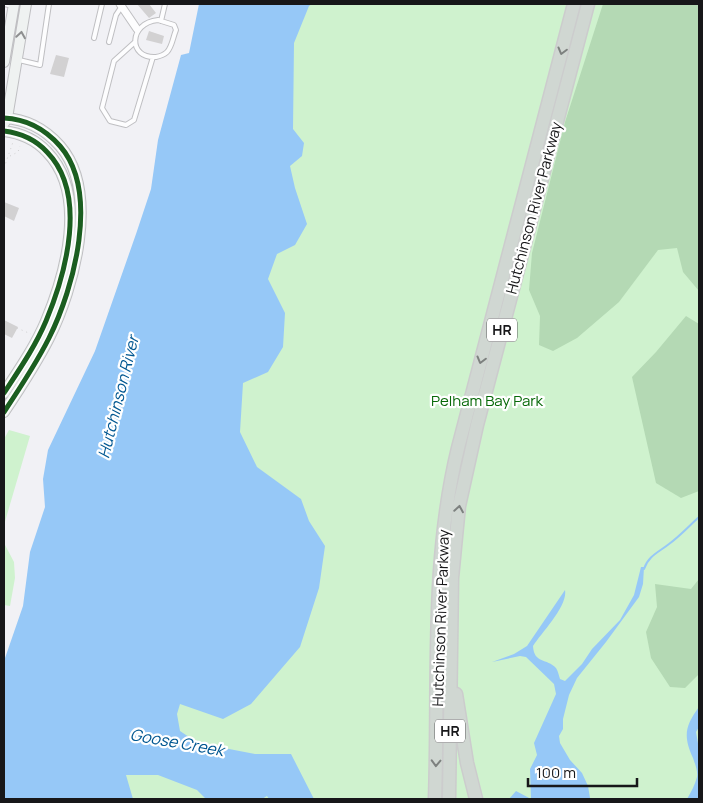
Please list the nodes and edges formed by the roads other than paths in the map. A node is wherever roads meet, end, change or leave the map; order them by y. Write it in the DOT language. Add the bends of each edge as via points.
graph roads {
  1 [pos="11,4"];
  2 [pos="26,4"];
  3 [pos="49,4"];
  4 [pos="102,4"];
  5 [pos="165,4"];
  6 [pos="574,4"];
  7 [pos="588,4"];
  8 [pos="121,5"];
  9 [pos="161,21"];
  10 [pos="137,30"];
  11 [pos="94,38"];
  12 [pos="109,42"];
  13 [pos="135,42"];
  14 [pos="153,57"];
  15 [pos="17,59"];
  16 [pos="4,62"];
  17 [pos="5,120"];
  18 [pos="4,131"];
  19 [pos="4,393"];
  20 [pos="4,412"];
  21 [pos="450,662"];
  22 [pos="435,799"];
  23 [pos="449,799"];
  24 [pos="476,799"];
  1 -- 16 [label="main road"];
  15 -- 2 [label="main road, one-way"];
  3 -- 15 [label="lane" via="40,65"];
  4 -- 11 [label="lane"];
  5 -- 9 [label="lane"];
  6 -- 22 [label="highway, Hutchinson River Parkway / HR, one-way" via="449,490 439,581"];
  21 -- 7 [label="highway, Hutchinson River Parkway / HR, one-way" via="453,555 466,472"];
  8 -- 10 [label="street"];
  8 -- 12 [label="lane"];
  9 -- 10 [label="lane" via="153,20"];
  9 -- 14 [label="lane" via="174,25 176,30 166,54"];
  10 -- 13 [label="lane"];
  13 -- 14 [label="lane" via="140,52"];
  13 -- 14 [label="lane" via="114,61 102,108 110,121 126,125 134,120"];
  15 -- 17 [label="main road"];
  17 -- 20 [label="main road" via="17,119 31,124 55,140 77,175 81,212 73,270 57,321 40,356"];
  18 -- 19 [label="main road" via="24,136 44,149 58,166 68,191 70,218 65,259 53,303 38,338"];
  21 -- 23 [label="highway, Hutchinson River Parkway / HR"];
  21 -- 24 [label="highway"];
}
